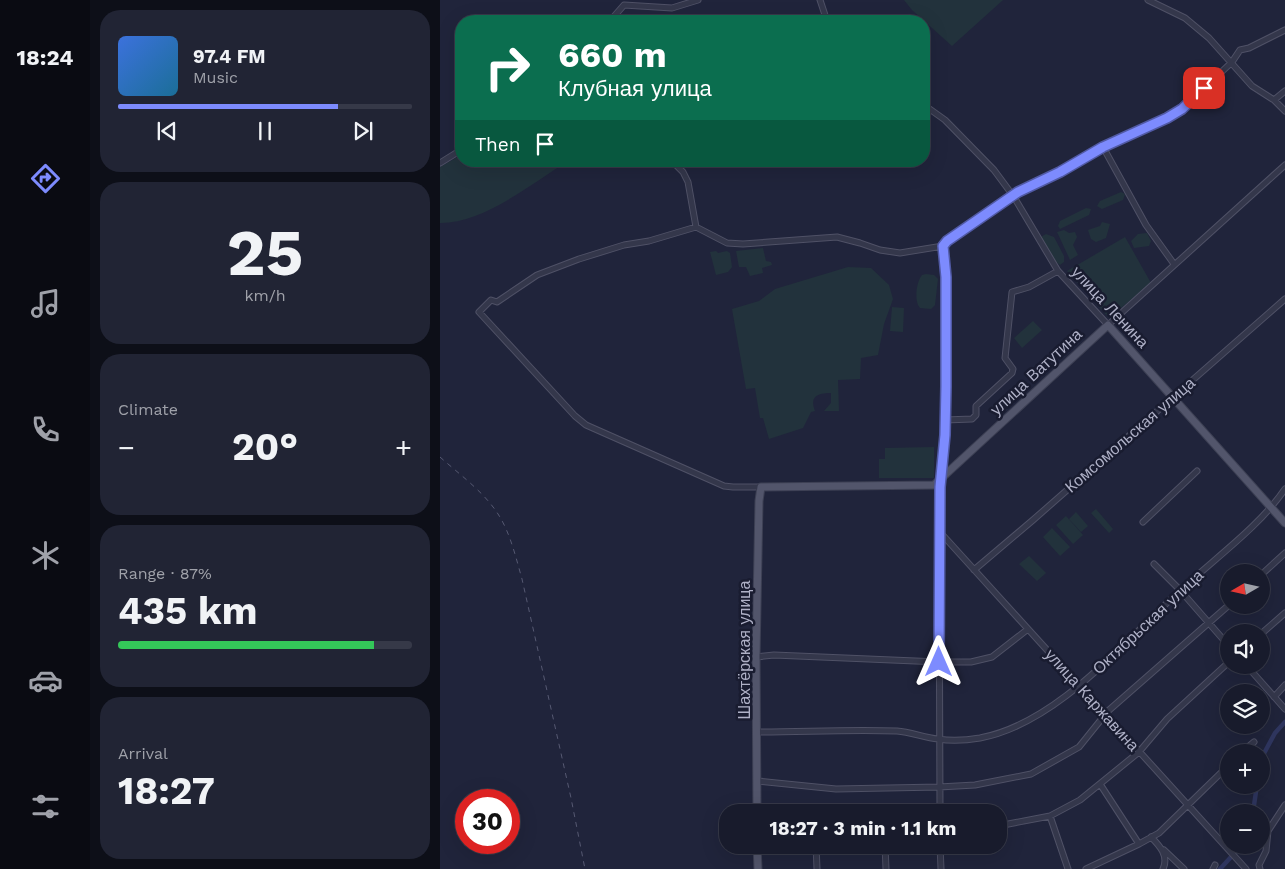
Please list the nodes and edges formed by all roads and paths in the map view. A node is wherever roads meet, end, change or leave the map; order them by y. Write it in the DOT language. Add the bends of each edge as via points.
graph roads {
  1 [pos="698,0"];
  2 [pos="820,0"];
  3 [pos="1148,0"];
  4 [pos="615,15"];
  5 [pos="825,15"];
  6 [pos="1285,30"];
  7 [pos="1232,62"];
  8 [pos="1285,91"];
  9 [pos="1274,100"];
  10 [pos="930,110"];
  11 [pos="1285,111"];
  12 [pos="1103,147"];
  13 [pos="455,154"];
  14 [pos="440,163"];
  15 [pos="1285,165"];
  16 [pos="678,167"];
  17 [pos="1014,196"];
  18 [pos="696,227"];
  19 [pos="943,246"];
  20 [pos="1174,264"];
  21 [pos="1058,271"];
  22 [pos="1285,299"];
  23 [pos="1108,325"];
  24 [pos="1173,397"];
  25 [pos="945,420"];
  26 [pos="1197,471"];
  27 [pos="941,480"];
  28 [pos="761,487"];
  29 [pos="1285,489"];
  30 [pos="1271,508"];
  31 [pos="1143,522"];
  32 [pos="1285,523"];
  33 [pos="939,531"];
  34 [pos="1285,553"];
  35 [pos="1154,564"];
  36 [pos="1270,567"];
  37 [pos="974,570"];
  38 [pos="1180,590"];
  39 [pos="1285,613"];
  40 [pos="1220,614"];
  41 [pos="1210,623"];
  42 [pos="1270,626"];
  43 [pos="1028,629"];
  44 [pos="1220,635"];
  45 [pos="756,657"];
  46 [pos="939,662"];
  47 [pos="1220,670"];
  48 [pos="1254,674"];
  49 [pos="1285,685"];
  50 [pos="1080,686"];
  51 [pos="1275,698"];
  52 [pos="1285,709"];
  53 [pos="1106,716"];
  54 [pos="757,732"];
  55 [pos="939,739"];
  56 [pos="1254,742"];
  57 [pos="1252,744"];
  58 [pos="1139,752"];
  59 [pos="1220,775"];
  60 [pos="758,781"];
  61 [pos="1100,784"];
  62 [pos="939,787"];
  63 [pos="757,804"];
  64 [pos="940,804"];
  65 [pos="1188,805"];
  66 [pos="1285,806"];
  67 [pos="1050,816"];
  68 [pos="1007,824"];
  69 [pos="1152,837"];
  70 [pos="1139,844"];
  71 [pos="1163,850"];
  72 [pos="757,854"];
  73 [pos="816,854"];
  74 [pos="885,854"];
  75 [pos="940,854"];
  76 [pos="757,867"];
  77 [pos="817,869"];
  78 [pos="886,869"];
  79 [pos="941,869"];
  80 [pos="1068,869"];
  81 [pos="1086,869"];
  82 [pos="1163,869"];
  83 [pos="1184,869"];
  84 [pos="1246,869"];
  85 [pos="1260,869"];
  1 -- 4 [label="street" via="672,8 624,5"];
  2 -- 5 [label="street"];
  3 -- 7 [label="street" via="1185,18"];
  6 -- 7 [label="street" via="1240,50"];
  7 -- 9 [label="street" via="1252,86"];
  7 -- 12 [label="street" via="1182,109"];
  8 -- 9 [label="street"];
  9 -- 11 [label="street"];
  10 -- 17 [label="street, улица Ленина" via="945,120 981,156"];
  12 -- 17 [label="street"];
  12 -- 20 [label="street" via="1146,225"];
  13 -- 14 [label="street"];
  15 -- 20 [label="street, улица Ватутина"];
  16 -- 18 [label="street" via="688,182"];
  17 -- 19 [label="street"];
  17 -- 21 [label="street, улица Ленина"];
  18 -- 19 [label="street" via="727,243 837,237 900,253"];
  18 -- 28 [label="street" via="624,245 536,274 497,302 491,300 479,312 586,425 724,486"];
  19 -- 25 [label="street" via="946,277"];
  20 -- 23 [label="street, улица Ватутина"];
  21 -- 23 [label="street, улица Ленина"];
  21 -- 25 [label="street" via="1029,287 1012,292 1005,358 1013,369 1012,373 976,406 976,415 972,419"];
  22 -- 24 [label="street, Комсомольская улица"];
  23 -- 24 [label="main road, улица Ленина"];
  23 -- 27 [label="main road, улица Ватутина"];
  24 -- 30 [label="main road, улица Ленина"];
  24 -- 37 [label="street, Комсомольская улица"];
  25 -- 27 [label="street"];
  26 -- 31 [label="street"];
  27 -- 28 [label="main road" via="934,485"];
  27 -- 33 [label="street"];
  28 -- 45 [label="main road, Шахтёрская улица"];
  29 -- 30 [label="street, Октябрьская улица"];
  30 -- 32 [label="main road, улица Ленина"];
  30 -- 38 [label="street, Октябрьская улица"];
  33 -- 37 [label="street, улица Каржавина"];
  33 -- 46 [label="street"];
  34 -- 36 [label="street"];
  35 -- 38 [label="street"];
  37 -- 43 [label="street, улица Каржавина"];
  38 -- 41 [label="street"];
  38 -- 50 [label="street, Октябрьская улица"];
  39 -- 42 [label="street"];
  40 -- 41 [label="street"];
  41 -- 44 [label="street"];
  41 -- 53 [label="street"];
  43 -- 46 [label="street" via="992,657 971,662"];
  43 -- 50 [label="street, улица Каржавина"];
  45 -- 46 [label="street"];
  45 -- 54 [label="main road, Шахтёрская улица"];
  46 -- 55 [label="street"];
  47 -- 58 [label="street" via="1167,719"];
  48 -- 51 [label="street"];
  49 -- 51 [label="street"];
  50 -- 53 [label="street, улица Каржавина"];
  50 -- 55 [label="street, Октябрьская улица" via="1012,728 979,738"];
  51 -- 52 [label="street"];
  53 -- 58 [label="street, улица Каржавина"];
  53 -- 62 [label="street" via="1079,746 1031,774 975,785"];
  54 -- 55 [label="street, Октябрьская улица" via="899,731"];
  54 -- 60 [label="main road, Шахтёрская улица"];
  55 -- 62 [label="street"];
  56 -- 57 [label="street"];
  58 -- 61 [label="street"];
  58 -- 65 [label="street, улица Каржавина"];
  59 -- 65 [label="street"];
  60 -- 62 [label="street" via="836,790"];
  60 -- 63 [label="main road, Шахтёрская улица"];
  61 -- 67 [label="street" via="1080,800"];
  61 -- 70 [label="street"];
  62 -- 64 [label="street"];
  65 -- 69 [label="street"];
  65 -- 84 [label="street, улица Каржавина"];
  66 -- 85 [label="street" via="1268,831"];
  67 -- 68 [label="street"];
  67 -- 80 [label="street"];
  69 -- 70 [label="street"];
  69 -- 71 [label="street"];
  70 -- 81 [label="street"];
  71 -- 82 [label="street"];
  71 -- 83 [label="street"];
  72 -- 76 [label="main road"];
  73 -- 77 [label="street"];
  74 -- 78 [label="street"];
  75 -- 79 [label="street"];
}
